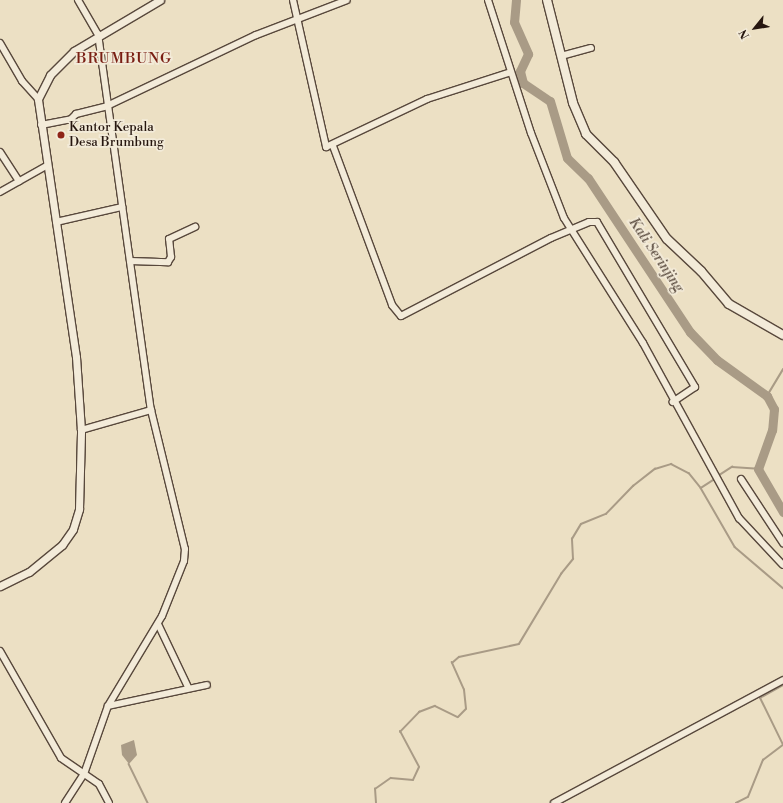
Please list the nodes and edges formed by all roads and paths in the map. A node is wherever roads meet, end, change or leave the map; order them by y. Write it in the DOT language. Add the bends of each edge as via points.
graph roads {
  1 [pos="78,0"];
  2 [pos="160,0"];
  3 [pos="293,0"];
  4 [pos="347,0"];
  5 [pos="488,0"];
  6 [pos="547,0"];
  7 [pos="298,19"];
  8 [pos="98,34"];
  9 [pos="0,43"];
  10 [pos="591,48"];
  11 [pos="561,56"];
  12 [pos="511,72"];
  13 [pos="38,99"];
  14 [pos="107,106"];
  15 [pos="41,125"];
  16 [pos="333,146"];
  17 [pos="0,152"];
  18 [pos="48,165"];
  19 [pos="19,181"];
  20 [pos="0,192"];
  21 [pos="122,207"];
  22 [pos="56,222"];
  23 [pos="195,227"];
  24 [pos="571,229"];
  25 [pos="130,261"];
  26 [pos="783,335"];
  27 [pos="673,402"];
  28 [pos="151,410"];
  29 [pos="82,430"];
  30 [pos="741,479"];
  31 [pos="783,543"];
  32 [pos="783,565"];
  33 [pos="0,586"];
  34 [pos="158,624"];
  35 [pos="0,651"];
  36 [pos="783,680"];
  37 [pos="207,685"];
  38 [pos="188,687"];
  39 [pos="108,706"];
  40 [pos="84,774"];
  41 [pos="65,803"];
  42 [pos="110,803"];
  43 [pos="554,803"];
  1 -- 8 [label="street"];
  2 -- 8 [label="street"];
  3 -- 7 [label="street"];
  4 -- 7 [label="street"];
  5 -- 12 [label="street"];
  6 -- 11 [label="main road"];
  7 -- 14 [label="street" via="256,35"];
  7 -- 16 [label="street" via="324,144"];
  8 -- 13 [label="street" via="62,62 50,75"];
  8 -- 14 [label="street"];
  9 -- 13 [label="street" via="22,81"];
  10 -- 11 [label="street"];
  11 -- 26 [label="main road" via="582,128 614,162 667,240 701,270 729,304"];
  12 -- 16 [label="street" via="427,99"];
  12 -- 24 [label="street" via="531,134"];
  13 -- 15 [label="street"];
  14 -- 15 [label="street" via="76,114 71,119"];
  14 -- 21 [label="street"];
  15 -- 18 [label="street"];
  16 -- 24 [label="street" via="392,304 401,316"];
  17 -- 19 [label="street"];
  18 -- 19 [label="street"];
  18 -- 22 [label="street"];
  19 -- 20 [label="street"];
  21 -- 22 [label="street"];
  21 -- 25 [label="street"];
  22 -- 29 [label="street" via="76,357"];
  23 -- 25 [label="street" via="168,239 171,257 168,262"];
  24 -- 27 [label="street" via="643,343"];
  24 -- 27 [label="street" via="589,222 599,224 660,324 695,387"];
  25 -- 28 [label="street"];
  27 -- 32 [label="street" via="717,473 744,524"];
  28 -- 29 [label="street"];
  28 -- 34 [label="street" via="185,549 184,561"];
  29 -- 33 [label="street" via="79,508 73,528 50,557"];
  30 -- 31 [label="street"];
  34 -- 38 [label="street"];
  34 -- 39 [label="street"];
  35 -- 40 [label="street" via="61,758"];
  36 -- 43 [label="street"];
  37 -- 38 [label="street"];
  38 -- 39 [label="street"];
  39 -- 40 [label="street"];
  40 -- 41 [label="street"];
  40 -- 42 [label="street" via="100,784"];
}
